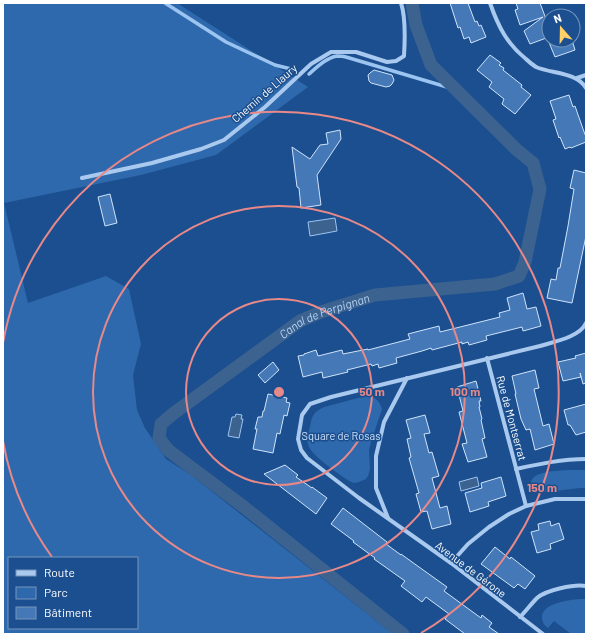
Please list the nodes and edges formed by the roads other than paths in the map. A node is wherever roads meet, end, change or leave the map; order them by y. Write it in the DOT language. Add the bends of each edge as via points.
graph roads {
  1 [pos="401,3"];
  2 [pos="490,3"];
  3 [pos="586,75"];
  4 [pos="577,78"];
  5 [pos="586,88"];
  6 [pos="82,178"];
  7 [pos="586,323"];
  8 [pos="487,358"];
  9 [pos="407,378"];
  10 [pos="586,459"];
  11 [pos="516,469"];
  12 [pos="586,499"];
  13 [pos="526,506"];
  14 [pos="388,518"];
  15 [pos="451,563"];
  16 [pos="586,586"];
  17 [pos="520,617"];
  18 [pos="543,634"];
  1 -- 6 [label="street, Chemin de Llaury" via="404,56 396,61 387,62 356,52 331,52 311,64 265,107 224,140 152,163"];
  2 -- 4 [label="street" via="496,21 506,38 521,55 536,67"];
  3 -- 4 [label="street"];
  4 -- 5 [label="street"];
  7 -- 8 [label="street, Avenue de Gérone" via="572,336"];
  8 -- 9 [label="street, Avenue de Gérone"];
  8 -- 11 [label="street, Rue de Montserrat"];
  9 -- 14 [label="street" via="384,422 376,456 376,488"];
  9 -- 14 [label="street, Avenue de Gérone" via="310,404 302,415 298,439 307,458"];
  10 -- 11 [label="street"];
  11 -- 13 [label="street, Rue de Montserrat"];
  12 -- 13 [label="street" via="555,500"];
  13 -- 15 [label="street" via="489,527 468,544"];
  14 -- 15 [label="street, Avenue de Gérone"];
  15 -- 17 [label="street, Avenue de Gérone"];
  16 -- 17 [label="street" via="558,588 538,597"];
  17 -- 18 [label="street, Avenue de Gérone"];
}
